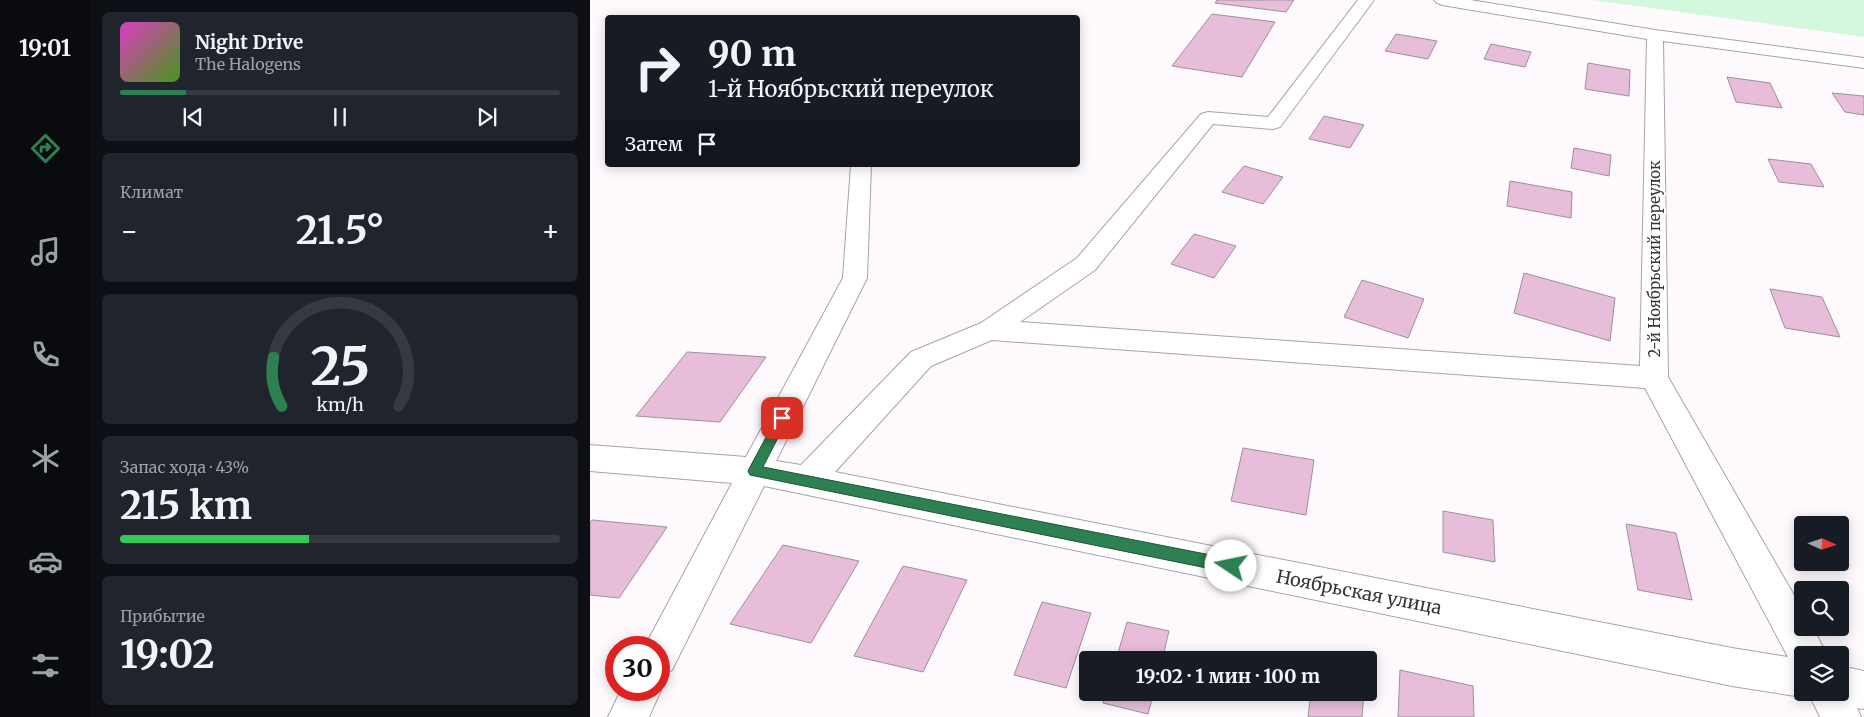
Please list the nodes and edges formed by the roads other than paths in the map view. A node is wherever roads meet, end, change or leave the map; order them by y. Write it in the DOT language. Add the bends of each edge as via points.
graph roads {
  1 [pos="1366,0"];
  2 [pos="1442,0"];
  3 [pos="1655,35"];
  4 [pos="1864,63"];
  5 [pos="861,167"];
  6 [pos="990,330"];
  7 [pos="1654,378"];
  8 [pos="590,458"];
  9 [pos="755,471"];
  10 [pos="807,480"];
  11 [pos="670,636"];
  12 [pos="1803,646"];
  13 [pos="1794,677"];
  14 [pos="1849,687"];
  15 [pos="1864,690"];
  16 [pos="636,701"];
  17 [pos="1833,701"];
  18 [pos="628,717"];
  19 [pos="1841,717"];
  1 -- 6 [label="street" via="1273,123 1208,118 1086,264"];
  2 -- 3 [label="street"];
  3 -- 4 [label="street"];
  3 -- 7 [label="street, 2-й Ноябрьский переулок"];
  5 -- 9 [label="street" via="855,278"];
  6 -- 7 [label="street"];
  6 -- 10 [label="street" via="921,359"];
  7 -- 12 [label="street, 2-й Ноябрьский переулок"];
  8 -- 9 [label="street, Ноябрьская улица"];
  9 -- 10 [label="street, Ноябрьская улица"];
  9 -- 11 [label="street"];
  10 -- 13 [label="street, Ноябрьская улица"];
  14 -- 15 [label="street"];
  16 -- 18 [label="street"];
  17 -- 19 [label="street"];
}
